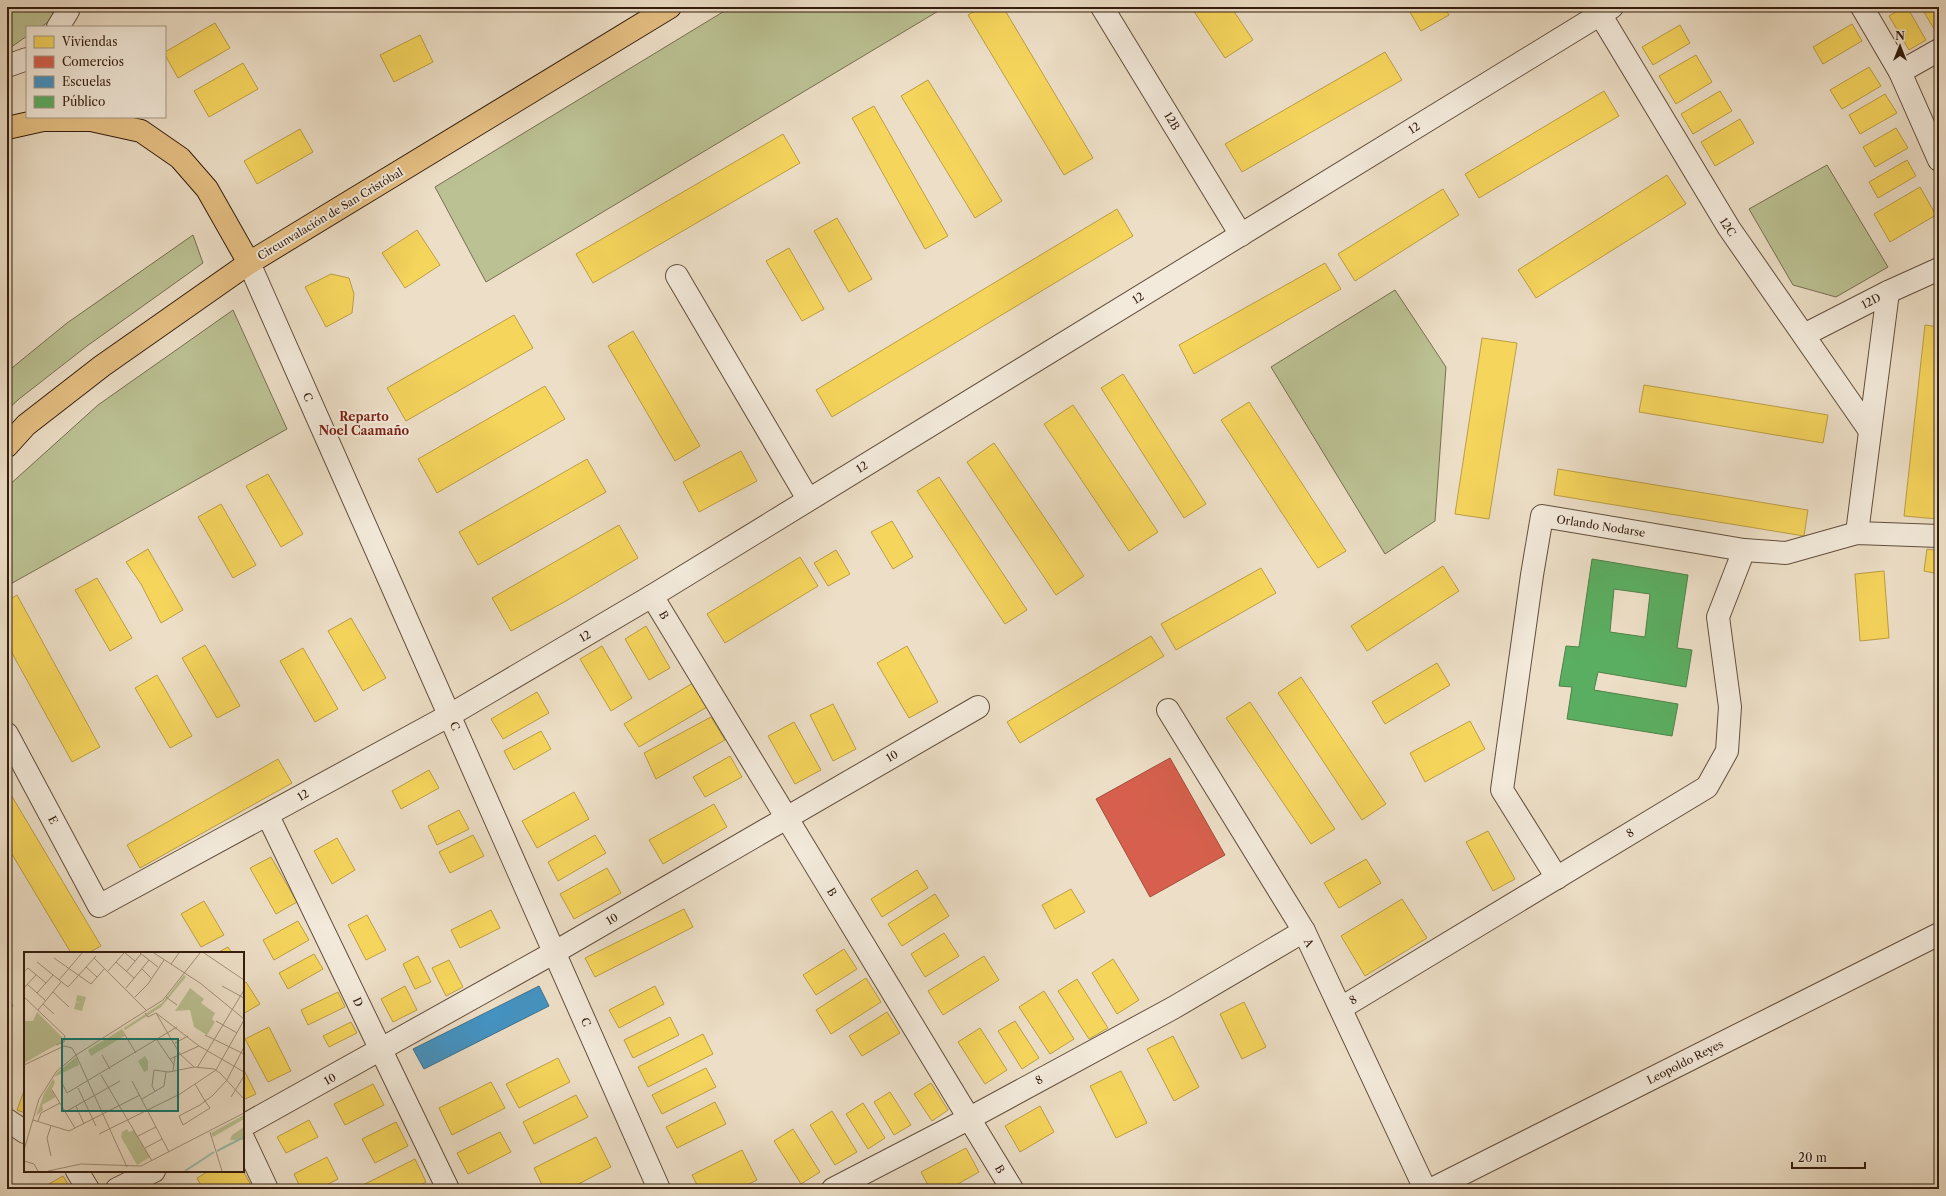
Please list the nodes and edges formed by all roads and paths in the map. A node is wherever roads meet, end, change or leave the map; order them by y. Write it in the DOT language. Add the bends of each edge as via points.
graph roads {
  1 [pos="67,7"];
  2 [pos="670,7"];
  3 [pos="1102,7"];
  4 [pos="1862,7"];
  5 [pos="1606,11"];
  6 [pos="59,26"];
  7 [pos="1939,50"];
  8 [pos="26,59"];
  9 [pos="7,66"];
  10 [pos="1900,72"];
  11 [pos="7,128"];
  12 [pos="1939,160"];
  13 [pos="1240,235"];
  14 [pos="249,264"];
  15 [pos="1939,269"];
  16 [pos="677,276"];
  17 [pos="1888,292"];
  18 [pos="1804,335"];
  19 [pos="1870,431"];
  20 [pos="7,446"];
  21 [pos="808,500"];
  22 [pos="1856,533"];
  23 [pos="1939,536"];
  24 [pos="1744,550"];
  25 [pos="652,596"];
  26 [pos="978,707"];
  27 [pos="1168,710"];
  28 [pos="450,715"];
  29 [pos="7,734"];
  30 [pos="268,816"];
  31 [pos="787,817"];
  32 [pos="1557,878"];
  33 [pos="99,906"];
  34 [pos="1304,931"];
  35 [pos="1939,934"];
  36 [pos="555,952"];
  37 [pos="1341,1008"];
  38 [pos="382,1050"];
  39 [pos="970,1118"];
  40 [pos="7,1120"];
  41 [pos="244,1125"];
  42 [pos="24,1131"];
  43 [pos="244,1140"];
  44 [pos="78,1172"];
  45 [pos="152,1172"];
  46 [pos="88,1189"];
  47 [pos="117,1189"];
  48 [pos="267,1189"];
  49 [pos="448,1189"];
  50 [pos="659,1189"];
  51 [pos="834,1189"];
  52 [pos="1012,1189"];
  53 [pos="1426,1189"];
  54 [pos="1432,1189"];
  1 -- 6 [label="street" via="68,11"];
  2 -- 14 [label="main road, Circunvalación de San Cristóbal"];
  3 -- 13 [label="street, 12B"];
  4 -- 10 [label="street"];
  5 -- 13 [label="street, 12"];
  5 -- 18 [label="street, 12C" via="1729,228"];
  7 -- 10 [label="street"];
  8 -- 9 [label="street"];
  10 -- 12 [label="street"];
  11 -- 14 [label="main road" via="42,120 91,120 141,131 180,158 207,189"];
  13 -- 21 [label="street, 12"];
  14 -- 20 [label="main road, Circunvalación de San Cristóbal" via="102,366 26,425"];
  14 -- 28 [label="street, C"];
  15 -- 17 [label="street, 12D"];
  16 -- 21 [label="street"];
  17 -- 18 [label="street, 12D"];
  17 -- 19 [label="street"];
  18 -- 19 [label="street, 12C"];
  19 -- 22 [label="street"];
  21 -- 25 [label="street, 12"];
  22 -- 23 [label="street, Orlando Nodarse"];
  22 -- 24 [label="street, Orlando Nodarse" via="1786,553"];
  24 -- 32 [label="street, 8" via="1718,617 1730,706 1727,751 1707,787"];
  24 -- 32 [label="street, Orlando Nodarse" via="1542,516 1502,790"];
  25 -- 28 [label="street, 12"];
  25 -- 31 [label="street, B"];
  26 -- 31 [label="street, 10"];
  27 -- 34 [label="street, A"];
  28 -- 30 [label="street, 12"];
  28 -- 36 [label="street, C"];
  29 -- 33 [label="street, E"];
  30 -- 33 [label="street, 12"];
  30 -- 38 [label="street, D"];
  31 -- 36 [label="street, 10"];
  31 -- 39 [label="street, B"];
  32 -- 37 [label="street, 8"];
  34 -- 37 [label="street, A"];
  34 -- 39 [label="street, 8" via="1173,1008"];
  35 -- 54 [label="street, Leopoldo Reyes"];
  36 -- 38 [label="street, 10"];
  36 -- 50 [label="street, C"];
  37 -- 53 [label="street, A"];
  38 -- 41 [label="street, 10"];
  38 -- 49 [label="street, D"];
  39 -- 51 [label="street, 8"];
  39 -- 52 [label="street, B"];
  40 -- 42 [label="street"];
  43 -- 48 [label="street"];
  44 -- 46 [label="street"];
  45 -- 47 [label="street"];
}
